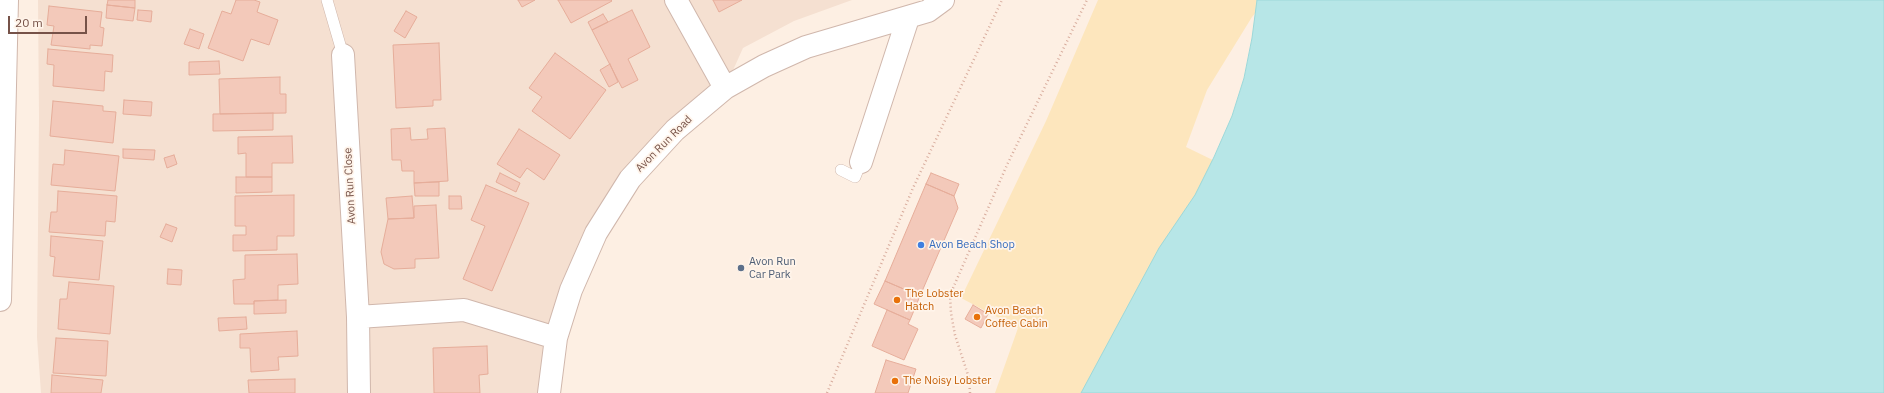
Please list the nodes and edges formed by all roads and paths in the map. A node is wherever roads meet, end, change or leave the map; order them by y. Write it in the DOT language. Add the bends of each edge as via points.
graph roads {
  1 [pos="7,0"];
  2 [pos="327,0"];
  3 [pos="676,0"];
  4 [pos="943,0"];
  5 [pos="1002,0"];
  6 [pos="1087,0"];
  7 [pos="908,18"];
  8 [pos="343,55"];
  9 [pos="725,88"];
  10 [pos="861,162"];
  11 [pos="841,170"];
  12 [pos="0,300"];
  13 [pos="358,317"];
  14 [pos="556,338"];
  15 [pos="359,393"];
  16 [pos="549,393"];
  17 [pos="827,393"];
  18 [pos="970,393"];
  1 -- 12 [label="street"];
  2 -- 8 [label="lane"];
  3 -- 9 [label="street"];
  4 -- 7 [label="street, Avon Run Road" via="928,11"];
  5 -- 17 [label="path" via="913,188"];
  6 -- 18 [label="path" via="1007,165 950,295 955,335 969,378"];
  7 -- 9 [label="street, Avon Run Road" via="806,47 764,66"];
  7 -- 10 [label="street"];
  8 -- 13 [label="street, Avon Run Close"];
  9 -- 14 [label="street, Avon Run Road" via="675,130 630,179 596,233 571,290"];
  10 -- 11 [label="lane" via="855,177"];
  13 -- 14 [label="street" via="464,310"];
  13 -- 15 [label="street, Avon Run Close"];
  14 -- 16 [label="street, Avon Run Road"];
}
